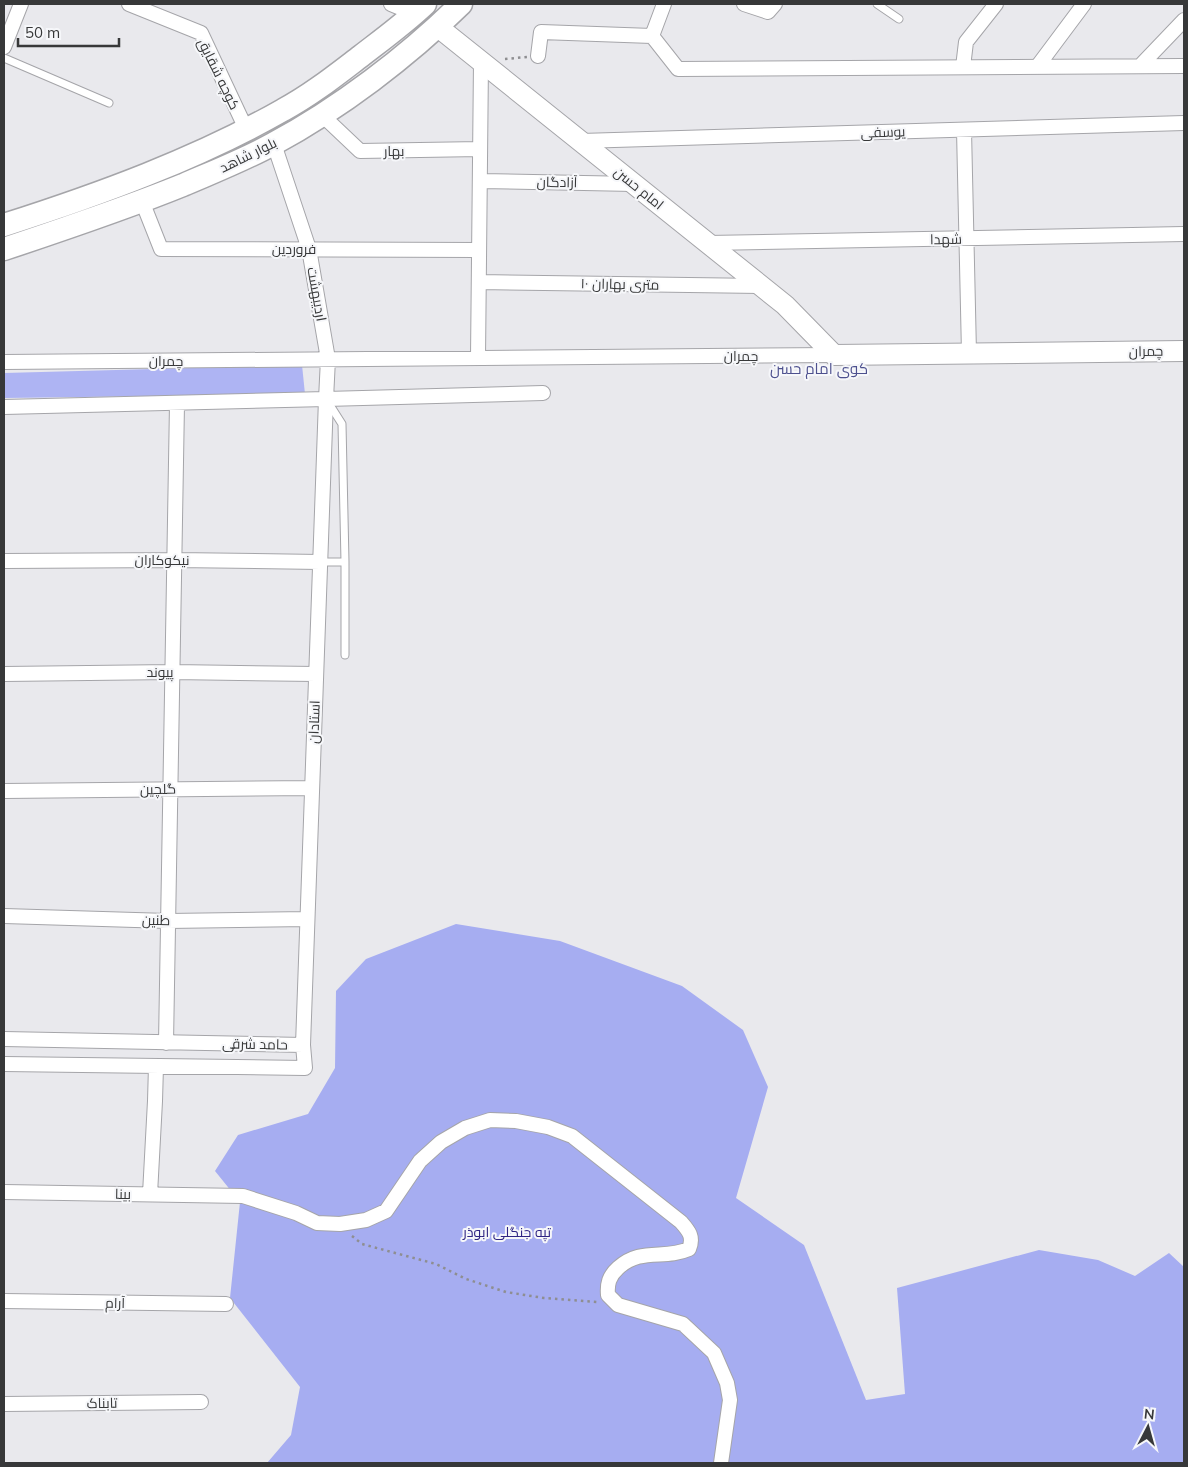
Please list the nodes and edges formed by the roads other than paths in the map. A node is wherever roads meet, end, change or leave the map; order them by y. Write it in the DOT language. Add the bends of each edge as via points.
graph roads {
  1 [pos="21,4"];
  2 [pos="129,4"];
  3 [pos="391,4"];
  4 [pos="461,4"];
  5 [pos="664,4"];
  6 [pos="744,4"];
  7 [pos="876,4"];
  8 [pos="996,4"];
  9 [pos="1084,4"];
  10 [pos="772,8"];
  11 [pos="420,9"];
  12 [pos="899,19"];
  13 [pos="1184,20"];
  14 [pos="438,27"];
  15 [pos="652,36"];
  16 [pos="4,47"];
  17 [pos="538,56"];
  18 [pos="4,58"];
  19 [pos="481,62"];
  20 [pos="1140,66"];
  21 [pos="1184,66"];
  22 [pos="963,67"];
  23 [pos="1037,67"];
  24 [pos="110,103"];
  25 [pos="322,115"];
  26 [pos="1184,123"];
  27 [pos="246,129"];
  28 [pos="964,130"];
  29 [pos="581,141"];
  30 [pos="274,144"];
  31 [pos="480,149"];
  32 [pos="480,181"];
  33 [pos="634,184"];
  34 [pos="142,201"];
  35 [pos="4,225"];
  36 [pos="1184,234"];
  37 [pos="966,238"];
  38 [pos="708,243"];
  39 [pos="4,249"];
  40 [pos="309,249"];
  41 [pos="479,250"];
  42 [pos="479,282"];
  43 [pos="761,286"];
  44 [pos="1184,351"];
  45 [pos="970,354"];
  46 [pos="834,355"];
  47 [pos="478,358"];
  48 [pos="328,359"];
  49 [pos="4,362"];
  50 [pos="543,393"];
  51 [pos="326,399"];
  52 [pos="177,404"];
  53 [pos="4,407"];
  54 [pos="174,560"];
  55 [pos="4,561"];
  56 [pos="320,562"];
  57 [pos="345,562"];
  58 [pos="345,655"];
  59 [pos="173,672"];
  60 [pos="4,674"];
  61 [pos="316,674"];
  62 [pos="312,788"];
  63 [pos="170,789"];
  64 [pos="4,791"];
  65 [pos="4,916"];
  66 [pos="307,919"];
  67 [pos="168,921"];
  68 [pos="4,1039"];
  69 [pos="166,1043"];
  70 [pos="303,1045"];
  71 [pos="4,1064"];
  72 [pos="156,1066"];
  73 [pos="4,1192"];
  74 [pos="150,1194"];
  75 [pos="4,1301"];
  76 [pos="226,1304"];
  77 [pos="201,1402"];
  78 [pos="4,1404"];
  79 [pos="721,1463"];
  1 -- 16 [label="street"];
  2 -- 27 [label="street, کوچه شقایق" via="201,34"];
  3 -- 11 [label="street"];
  4 -- 14 [label="main road, بلوار شاهد"];
  5 -- 15 [label="street"];
  6 -- 10 [label="street"];
  7 -- 12 [label="lane"];
  8 -- 22 [label="street" via="966,42"];
  9 -- 23 [label="street"];
  11 -- 27 [label="main road, بلوار شاهد" via="316,90"];
  13 -- 20 [label="street"];
  14 -- 19 [label="street, امام حسن"];
  14 -- 25 [label="main road, بلوار شاهد"];
  15 -- 17 [label="street" via="541,32"];
  15 -- 22 [label="street" via="678,69"];
  18 -- 24 [label="lane"];
  19 -- 29 [label="street, امام حسن"];
  19 -- 31 [label="street"];
  20 -- 21 [label="street"];
  20 -- 23 [label="street"];
  22 -- 23 [label="street"];
  25 -- 30 [label="main road, بلوار شاهد"];
  25 -- 31 [label="street, بهار" via="360,151"];
  26 -- 28 [label="street, یوسفی"];
  27 -- 35 [label="main road, بلوار شاهد" via="85,199"];
  28 -- 29 [label="street, یوسفی"];
  28 -- 37 [label="street"];
  29 -- 33 [label="street, امام حسن"];
  30 -- 34 [label="main road, بلوار شاهد"];
  30 -- 40 [label="street, اردیبهشت"];
  31 -- 32 [label="street"];
  32 -- 33 [label="street, آزادگان"];
  32 -- 41 [label="street"];
  33 -- 38 [label="street, امام حسن"];
  34 -- 39 [label="main road, بلوار شاهد"];
  34 -- 40 [label="street, فروردین" via="161,249"];
  36 -- 37 [label="street, شهدا"];
  37 -- 38 [label="street, شهدا"];
  37 -- 45 [label="street"];
  38 -- 43 [label="street, امام حسن"];
  40 -- 41 [label="street, فروردین"];
  40 -- 48 [label="street, اردیبهشت"];
  41 -- 42 [label="street"];
  42 -- 43 [label="street, ۱۰ متری بهاران"];
  42 -- 47 [label="street"];
  43 -- 46 [label="street, امام حسن" via="786,305"];
  44 -- 45 [label="street, چمران"];
  45 -- 46 [label="street, چمران"];
  46 -- 47 [label="street, چمران"];
  47 -- 48 [label="street, چمران"];
  48 -- 49 [label="street, چمران"];
  48 -- 51 [label="street"];
  50 -- 51 [label="street"];
  51 -- 52 [label="street"];
  51 -- 56 [label="street, استادان"];
  51 -- 57 [label="lane" via="342,424"];
  52 -- 53 [label="street"];
  52 -- 54 [label="street"];
  54 -- 55 [label="street, نیکوکاران"];
  54 -- 56 [label="street, نیکوکاران"];
  54 -- 59 [label="street"];
  56 -- 57 [label="lane"];
  56 -- 61 [label="street, استادان"];
  57 -- 58 [label="lane"];
  59 -- 60 [label="street, پیوند"];
  59 -- 61 [label="street, پیوند"];
  59 -- 63 [label="street"];
  61 -- 62 [label="street, استادان"];
  62 -- 63 [label="street, گلچین"];
  62 -- 66 [label="street, استادان"];
  63 -- 64 [label="street, گلچین"];
  63 -- 67 [label="street"];
  65 -- 67 [label="street, طنین"];
  66 -- 67 [label="street, طنین"];
  66 -- 70 [label="street, استادان"];
  67 -- 69 [label="street"];
  68 -- 69 [label="street, حامد شرقی"];
  69 -- 70 [label="street, حامد شرقی"];
  70 -- 72 [label="street, حامد شرقی" via="305,1068"];
  71 -- 72 [label="street, حامد شرقی"];
  72 -- 74 [label="street"];
  73 -- 74 [label="street, بینا"];
  74 -- 79 [label="street, بینا" via="243,1196 317,1222 336,1224 366,1220 386,1211 420,1161 441,1142 465,1128 490,1120 516,1121 572,1136 691,1233 688,1249 680,1253 627,1260 613,1273 608,1295 616,1303 635,1311 683,1324 714,1353 727,1383 730,1400"];
  75 -- 76 [label="street, آرام"];
  77 -- 78 [label="street, تابناک"];
}
